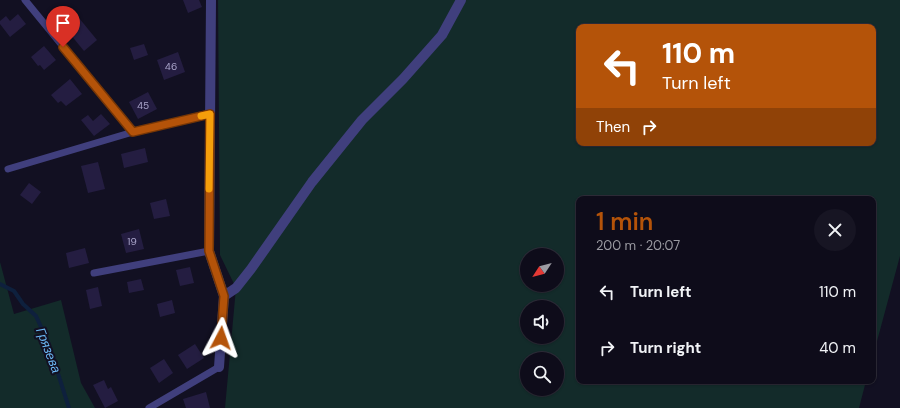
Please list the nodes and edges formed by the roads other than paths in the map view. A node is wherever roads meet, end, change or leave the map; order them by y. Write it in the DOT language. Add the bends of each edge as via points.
graph roads {
  1 [pos="25,0"];
  2 [pos="211,0"];
  3 [pos="461,0"];
  4 [pos="210,114"];
  5 [pos="133,132"];
  6 [pos="8,169"];
  7 [pos="209,251"];
  8 [pos="94,273"];
  9 [pos="224,296"];
  10 [pos="218,367"];
  11 [pos="149,408"];
  1 -- 5 [label="lane"];
  2 -- 4 [label="street"];
  3 -- 9 [label="street" via="442,35 362,120 312,182 240,283"];
  4 -- 5 [label="lane"];
  4 -- 7 [label="street"];
  5 -- 6 [label="lane"];
  7 -- 8 [label="lane"];
  7 -- 9 [label="street"];
  9 -- 10 [label="street"];
  10 -- 11 [label="lane"];
}
